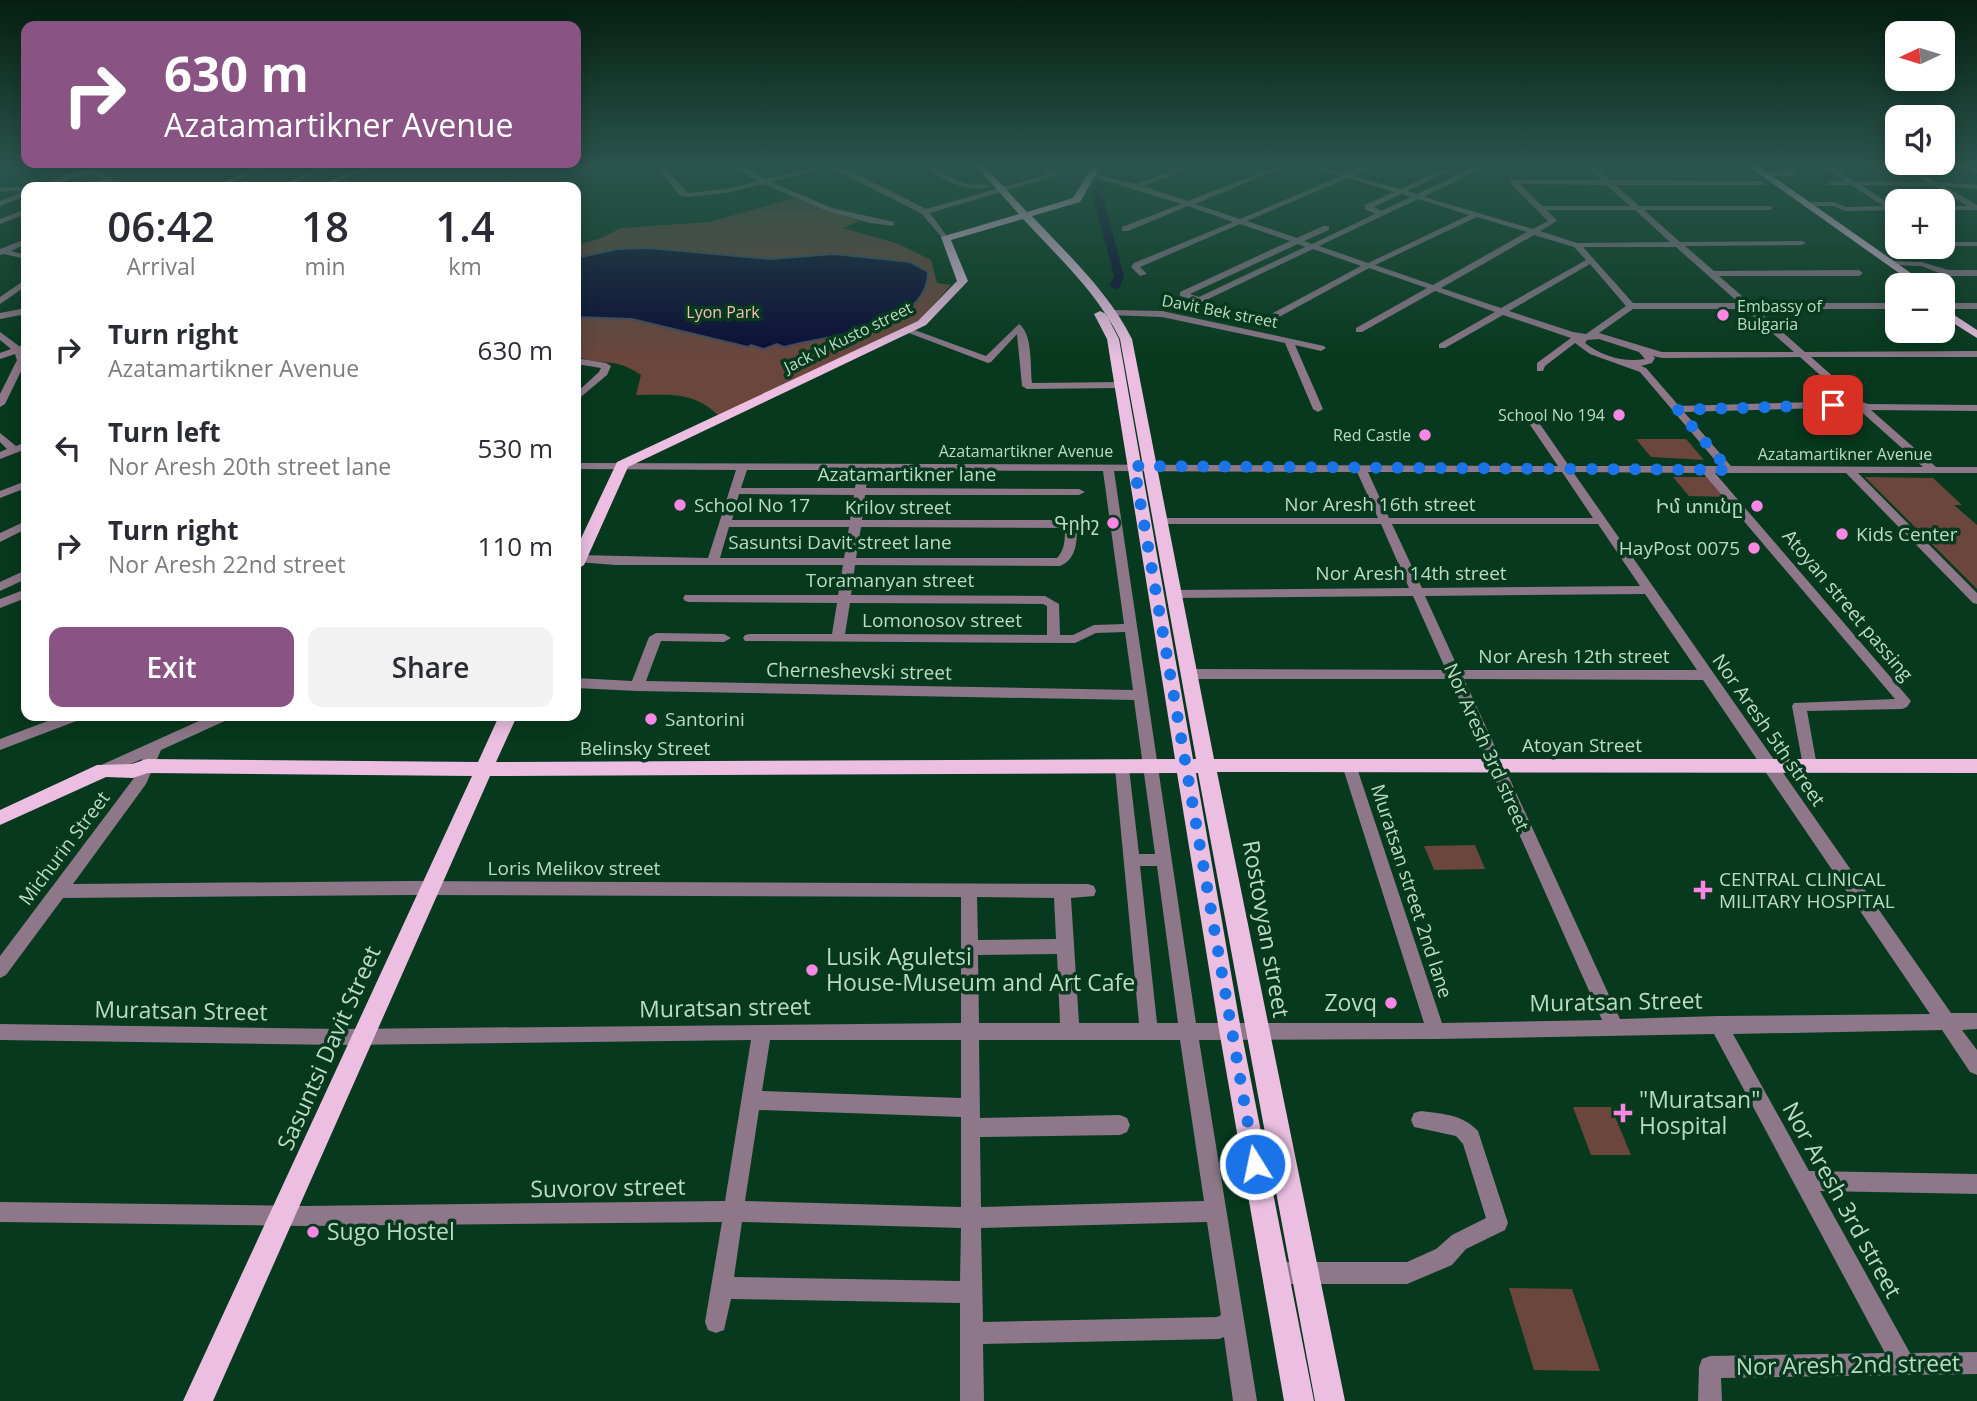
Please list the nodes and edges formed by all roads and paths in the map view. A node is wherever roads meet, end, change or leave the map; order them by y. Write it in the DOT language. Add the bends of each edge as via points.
graph roads {
  1 [pos="938,229"];
  2 [pos="977,229"];
  3 [pos="1032,229"];
  4 [pos="1034,229"];
  5 [pos="1222,229"];
  6 [pos="1262,229"];
  7 [pos="1323,229"];
  8 [pos="1349,229"];
  9 [pos="1445,229"];
  10 [pos="1523,229"];
  11 [pos="1537,229"];
  12 [pos="1661,229"];
  13 [pos="1832,229"];
  14 [pos="1843,229"];
  15 [pos="1532,232"];
  16 [pos="945,239"];
  17 [pos="1297,241"];
  18 [pos="21,243"];
  19 [pos="1802,243"];
  20 [pos="1955,244"];
  21 [pos="1977,244"];
  22 [pos="1577,245"];
  23 [pos="1679,245"];
  24 [pos="1314,246"];
  25 [pos="1,252"];
  26 [pos="21,256"];
  27 [pos="1591,260"];
  28 [pos="1891,263"];
  29 [pos="1369,265"];
  30 [pos="1859,273"];
  31 [pos="1891,273"];
  32 [pos="1906,273"];
  33 [pos="1977,273"];
  34 [pos="1143,274"];
  35 [pos="1712,274"];
  36 [pos="21,286"];
  37 [pos="1434,288"];
  38 [pos="0,290"];
  39 [pos="15,290"];
  40 [pos="21,290"];
  41 [pos="0,301"];
  42 [pos="1955,305"];
  43 [pos="1631,306"];
  44 [pos="1748,306"];
  45 [pos="1885,306"];
  46 [pos="1977,306"];
  47 [pos="1955,311"];
  48 [pos="21,312"];
  49 [pos="1505,312"];
  50 [pos="1113,313"];
  51 [pos="1276,314"];
  52 [pos="1955,314"];
  53 [pos="0,316"];
  54 [pos="1977,323"];
  55 [pos="906,330"];
  56 [pos="1359,330"];
  57 [pos="0,335"];
  58 [pos="1977,335"];
  59 [pos="1586,336"];
  60 [pos="1287,340"];
  61 [pos="1442,346"];
  62 [pos="21,347"];
  63 [pos="21,348"];
  64 [pos="1321,348"];
  65 [pos="1802,354"];
  66 [pos="1977,354"];
  67 [pos="0,356"];
  68 [pos="1645,361"];
  69 [pos="21,362"];
  70 [pos="581,362"];
  71 [pos="1540,369"];
  72 [pos="1121,385"];
  73 [pos="581,394"];
  74 [pos="0,404"];
  75 [pos="1858,404"];
  76 [pos="1977,408"];
  77 [pos="1318,409"];
  78 [pos="1678,410"];
  79 [pos="1529,416"];
  80 [pos="0,436"];
  81 [pos="21,447"];
  82 [pos="13,450"];
  83 [pos="0,456"];
  84 [pos="626,463"];
  85 [pos="581,466"];
  86 [pos="1108,466"];
  87 [pos="1141,466"];
  88 [pos="742,467"];
  89 [pos="863,467"];
  90 [pos="1361,468"];
  91 [pos="1565,469"];
  92 [pos="1848,469"];
  93 [pos="1931,469"];
  94 [pos="1707,470"];
  95 [pos="1729,470"];
  96 [pos="1977,470"];
  97 [pos="21,486"];
  98 [pos="735,491"];
  99 [pos="859,491"];
  100 [pos="1079,492"];
  101 [pos="0,495"];
  102 [pos="1160,521"];
  103 [pos="1601,521"];
  104 [pos="1385,522"];
  105 [pos="725,523"];
  106 [pos="855,525"];
  107 [pos="1071,525"];
  108 [pos="21,528"];
  109 [pos="0,538"];
  110 [pos="581,554"];
  111 [pos="713,561"];
  112 [pos="581,562"];
  113 [pos="850,562"];
  114 [pos="21,576"];
  115 [pos="0,587"];
  116 [pos="1648,590"];
  117 [pos="1417,592"];
  118 [pos="1174,594"];
  119 [pos="21,595"];
  120 [pos="689,598"];
  121 [pos="844,599"];
  122 [pos="1977,600"];
  123 [pos="0,604"];
  124 [pos="1131,628"];
  125 [pos="724,638"];
  126 [pos="750,638"];
  127 [pos="838,639"];
  128 [pos="1054,639"];
  129 [pos="1190,674"];
  130 [pos="1707,675"];
  131 [pos="1455,676"];
  132 [pos="581,683"];
  133 [pos="637,687"];
  134 [pos="1141,695"];
  135 [pos="61,721"];
  136 [pos="211,721"];
  137 [pos="506,721"];
  138 [pos="0,745"];
  139 [pos="155,746"];
  140 [pos="1349,765"];
  141 [pos="147,766"];
  142 [pos="1497,766"];
  143 [pos="1810,766"];
  144 [pos="1977,766"];
  145 [pos="1771,767"];
  146 [pos="1122,768"];
  147 [pos="1151,768"];
  148 [pos="1197,768"];
  149 [pos="484,769"];
  150 [pos="104,770"];
  151 [pos="0,820"];
  152 [pos="1164,859"];
  153 [pos="1131,860"];
  154 [pos="430,888"];
  155 [pos="969,890"];
  156 [pos="1062,890"];
  157 [pos="60,891"];
  158 [pos="1088,891"];
  159 [pos="1066,946"];
  160 [pos="969,948"];
  161 [pos="0,970"];
  162 [pos="1946,1021"];
  163 [pos="1977,1021"];
  164 [pos="1718,1024"];
  165 [pos="1614,1026"];
  166 [pos="1188,1030"];
  167 [pos="1243,1030"];
  168 [pos="762,1031"];
  169 [pos="970,1031"];
  170 [pos="1070,1031"];
  171 [pos="1149,1031"];
  172 [pos="1436,1031"];
  173 [pos="0,1032"];
  174 [pos="362,1037"];
  175 [pos="1977,1066"];
  176 [pos="751,1100"];
  177 [pos="970,1118"];
  178 [pos="1420,1120"];
  179 [pos="1121,1125"];
  180 [pos="1804,1181"];
  181 [pos="1977,1184"];
  182 [pos="734,1211"];
  183 [pos="0,1212"];
  184 [pos="1217,1212"];
  185 [pos="281,1216"];
  186 [pos="971,1218"];
  187 [pos="1275,1273"];
  188 [pos="1304,1273"];
  189 [pos="722,1288"];
  190 [pos="971,1292"];
  191 [pos="1233,1321"];
  192 [pos="716,1322"];
  193 [pos="972,1333"];
  194 [pos="1903,1363"];
  195 [pos="1977,1363"];
  196 [pos="198,1401"];
  197 [pos="972,1401"];
  198 [pos="1245,1401"];
  199 [pos="1299,1401"];
  200 [pos="1330,1401"];
  201 [pos="1710,1401"];
  1 -- 16 [label="street"];
  2 -- 16 [label="main road"];
  3 -- 72 [label="main road" via="1100,313 1113,339"];
  4 -- 50 [label="main road"];
  5 -- 34 [label="street" via="1137,265"];
  6 -- 17 [label="street"];
  7 -- 17 [label="street"];
  8 -- 24 [label="street"];
  9 -- 29 [label="street"];
  10 -- 15 [label="street"];
  11 -- 15 [label="street"];
  12 -- 23 [label="street"];
  13 -- 31 [label="main road"];
  14 -- 28 [label="main road"];
  15 -- 22 [label="street"];
  15 -- 37 [label="street"];
  16 -- 55 [label="main road, Jack Iv Kusto street" via="963,281 922,323"];
  17 -- 24 [label="street"];
  17 -- 24 [label="street" via="1183,294 1199,300"];
  18 -- 25 [label="street"];
  19 -- 23 [label="street"];
  20 -- 21 [label="street"];
  22 -- 23 [label="street"];
  22 -- 27 [label="street"];
  23 -- 35 [label="street"];
  24 -- 29 [label="street"];
  25 -- 26 [label="street"];
  27 -- 43 [label="street"];
  27 -- 49 [label="street"];
  28 -- 32 [label="main road"];
  28 -- 33 [label="street"];
  29 -- 37 [label="street"];
  29 -- 51 [label="street"];
  30 -- 35 [label="street"];
  35 -- 44 [label="street"];
  36 -- 39 [label="street"];
  37 -- 49 [label="street"];
  37 -- 56 [label="street"];
  38 -- 39 [label="street"];
  39 -- 40 [label="street"];
  39 -- 41 [label="street"];
  42 -- 46 [label="street"];
  43 -- 44 [label="street"];
  43 -- 59 [label="street"];
  44 -- 45 [label="street"];
  44 -- 65 [label="street"];
  47 -- 54 [label="main road"];
  48 -- 53 [label="street"];
  49 -- 59 [label="street"];
  49 -- 61 [label="street"];
  50 -- 60 [label="street, Davit Bek street" via="1162,314"];
  50 -- 87 [label="main road" via="1126,339"];
  52 -- 58 [label="main road"];
  55 -- 72 [label="street" via="988,360 1019,327 1027,386"];
  55 -- 84 [label="main road, Jack Iv Kusto street"];
  57 -- 62 [label="street"];
  59 -- 68 [label="street"];
  59 -- 68 [label="street" via="1586,349 1629,364"];
  59 -- 71 [label="street"];
  60 -- 64 [label="street, Davit Bek street"];
  60 -- 77 [label="street"];
  63 -- 67 [label="street"];
  65 -- 66 [label="street"];
  65 -- 68 [label="street" via="1662,355"];
  65 -- 75 [label="street"];
  68 -- 78 [label="street"];
  69 -- 74 [label="street"];
  70 -- 73 [label="street" via="606,366"];
  72 -- 87 [label="main road"];
  75 -- 76 [label="street"];
  75 -- 78 [label="street"];
  75 -- 93 [label="street"];
  78 -- 95 [label="street"];
  79 -- 91 [label="street, Nor Aresh 5th street"];
  80 -- 82 [label="street"];
  81 -- 82 [label="street"];
  82 -- 83 [label="street"];
  84 -- 85 [label="street, Azatamartikner Avenue"];
  84 -- 88 [label="street, Azatamartikner Avenue"];
  84 -- 110 [label="main road"];
  86 -- 87 [label="street, Azatamartikner Avenue"];
  86 -- 89 [label="street, Azatamartikner Avenue"];
  86 -- 124 [label="street"];
  87 -- 90 [label="street, Azatamartikner Avenue"];
  87 -- 102 [label="main road, Rostovyan street"];
  87 -- 148 [label="main road, Rostovyan street"];
  88 -- 89 [label="street, Azatamartikner Avenue"];
  88 -- 98 [label="street"];
  89 -- 99 [label="street"];
  90 -- 91 [label="street, Azatamartikner Avenue"];
  90 -- 104 [label="street, Nor Aresh 3rd street"];
  91 -- 94 [label="street, Azatamartikner Avenue"];
  91 -- 103 [label="street, Nor Aresh 5th street"];
  92 -- 93 [label="street, Azatamartikner Avenue"];
  92 -- 95 [label="street, Azatamartikner Avenue"];
  92 -- 122 [label="street"];
  93 -- 96 [label="street, Azatamartikner Avenue"];
  94 -- 95 [label="street, Azatamartikner Avenue"];
  94 -- 143 [label="street, Atoyan street passing" via="1904,701 1799,706"];
  97 -- 101 [label="street"];
  98 -- 99 [label="street, Azatamartikner lane"];
  98 -- 105 [label="street"];
  99 -- 100 [label="street, Azatamartikner lane"];
  99 -- 106 [label="street"];
  102 -- 104 [label="street, Nor Aresh 16th street"];
  102 -- 118 [label="main road, Rostovyan street"];
  103 -- 104 [label="street, Nor Aresh 16th street"];
  103 -- 116 [label="street, Nor Aresh 5th street"];
  104 -- 117 [label="street, Nor Aresh 3rd street"];
  105 -- 106 [label="street, Krilov street"];
  105 -- 111 [label="street"];
  106 -- 107 [label="street, Krilov street"];
  106 -- 113 [label="street"];
  107 -- 113 [label="street, Sasuntsi Davit street lane" via="1068,555 1060,562"];
  108 -- 109 [label="street"];
  111 -- 112 [label="street, Sasuntsi Davit street lane"];
  111 -- 113 [label="street, Sasuntsi Davit street lane"];
  113 -- 121 [label="street"];
  114 -- 115 [label="street"];
  116 -- 117 [label="street, Nor Aresh 14th street"];
  116 -- 130 [label="street, Nor Aresh 5th street"];
  117 -- 118 [label="street, Nor Aresh 14th street"];
  117 -- 131 [label="street, Nor Aresh 3rd street"];
  118 -- 129 [label="main road, Rostovyan street"];
  119 -- 123 [label="street"];
  120 -- 121 [label="street, Toramanyan street"];
  121 -- 127 [label="street"];
  121 -- 128 [label="street, Toramanyan street" via="1051,600"];
  124 -- 128 [label="street, Lomonosov street" via="1102,628 1075,639"];
  124 -- 134 [label="street"];
  125 -- 133 [label="street" via="656,637"];
  126 -- 127 [label="street, Lomonosov street"];
  127 -- 128 [label="street, Lomonosov street"];
  129 -- 131 [label="street, Nor Aresh 12th street"];
  129 -- 148 [label="main road, Rostovyan street"];
  130 -- 131 [label="street, Nor Aresh 12th street"];
  130 -- 145 [label="street, Nor Aresh 5th street"];
  131 -- 142 [label="street, Nor Aresh 3rd street"];
  132 -- 133 [label="street, Cherneshevski street"];
  133 -- 134 [label="street, Cherneshevski street"];
  134 -- 147 [label="street"];
  135 -- 138 [label="street"];
  136 -- 139 [label="street"];
  137 -- 149 [label="main road, Sasuntsi Davit Street"];
  139 -- 141 [label="street, Michurin Street"];
  139 -- 150 [label="street"];
  140 -- 142 [label="main road, Atoyan Street"];
  140 -- 148 [label="main road, Atoyan Street"];
  140 -- 172 [label="street, Muratsan street 2nd lane"];
  141 -- 149 [label="main road, Belinsky Street"];
  141 -- 150 [label="main road, Belinsky Street" via="133,771"];
  141 -- 157 [label="street, Michurin Street"];
  142 -- 145 [label="main road, Atoyan Street"];
  142 -- 165 [label="street, Nor Aresh 3rd street"];
  143 -- 144 [label="main road, Atoyan Street"];
  143 -- 145 [label="main road, Atoyan Street"];
  145 -- 162 [label="street, Nor Aresh 5th street"];
  146 -- 147 [label="main road, Belinsky Street"];
  146 -- 149 [label="main road, Belinsky Street"];
  146 -- 153 [label="street"];
  147 -- 148 [label="main road, Belinsky Street"];
  147 -- 152 [label="street"];
  148 -- 167 [label="main road, Rostovyan street"];
  149 -- 154 [label="main road, Sasuntsi Davit Street"];
  150 -- 151 [label="main road" via="96,780"];
  152 -- 153 [label="street"];
  152 -- 166 [label="street"];
  153 -- 171 [label="street"];
  154 -- 155 [label="street, Loris Melikov street"];
  154 -- 157 [label="street, Loris Melikov street"];
  154 -- 174 [label="main road, Sasuntsi Davit Street"];
  155 -- 156 [label="street, Loris Melikov street"];
  155 -- 160 [label="street"];
  156 -- 158 [label="street, Loris Melikov street"];
  156 -- 159 [label="street"];
  157 -- 161 [label="street, Michurin Street"];
  159 -- 160 [label="street"];
  159 -- 170 [label="street"];
  160 -- 169 [label="street"];
  162 -- 163 [label="street, Muratsan Street"];
  162 -- 164 [label="street, Muratsan Street"];
  162 -- 175 [label="street, Nor Aresh 5th street"];
  164 -- 165 [label="street, Muratsan Street"];
  164 -- 180 [label="street, Nor Aresh 3rd street"];
  165 -- 172 [label="street, Muratsan Street"];
  166 -- 167 [label="street, Muratsan street"];
  166 -- 171 [label="street, Muratsan street"];
  166 -- 184 [label="street"];
  167 -- 172 [label="street, Muratsan Street"];
  167 -- 187 [label="main road, Rostovyan street"];
  167 -- 188 [label="main road, Rostovyan street"];
  168 -- 169 [label="street, Muratsan street"];
  168 -- 174 [label="street, Muratsan street"];
  168 -- 176 [label="street"];
  169 -- 170 [label="street, Muratsan street"];
  169 -- 177 [label="street"];
  170 -- 171 [label="street, Muratsan street"];
  173 -- 174 [label="street, Muratsan Street"];
  174 -- 185 [label="main road, Sasuntsi Davit Street"];
  176 -- 177 [label="street"];
  176 -- 182 [label="street"];
  177 -- 179 [label="street"];
  177 -- 186 [label="street"];
  178 -- 188 [label="street" via="1461,1128 1471,1138 1498,1223 1459,1242 1444,1257 1407,1273"];
  180 -- 181 [label="street"];
  180 -- 194 [label="street, Nor Aresh 3rd street"];
  182 -- 185 [label="street, Suvorov street"];
  182 -- 186 [label="street, Suvorov street"];
  182 -- 189 [label="street"];
  183 -- 185 [label="street, Suvorov street"];
  184 -- 186 [label="street, Suvorov street"];
  184 -- 191 [label="street"];
  185 -- 196 [label="main road, Sasuntsi Davit Street"];
  186 -- 190 [label="street"];
  187 -- 188 [label="street"];
  187 -- 199 [label="main road, Rostovyan street"];
  188 -- 200 [label="main road, Rostovyan street"];
  189 -- 190 [label="street"];
  189 -- 192 [label="street"];
  190 -- 193 [label="street"];
  191 -- 193 [label="street" via="1219,1328"];
  191 -- 198 [label="street"];
  193 -- 197 [label="street"];
  194 -- 195 [label="street, Nor Aresh 2nd street"];
  194 -- 201 [label="street, Nor Aresh 2nd street" via="1710,1367"];
}
